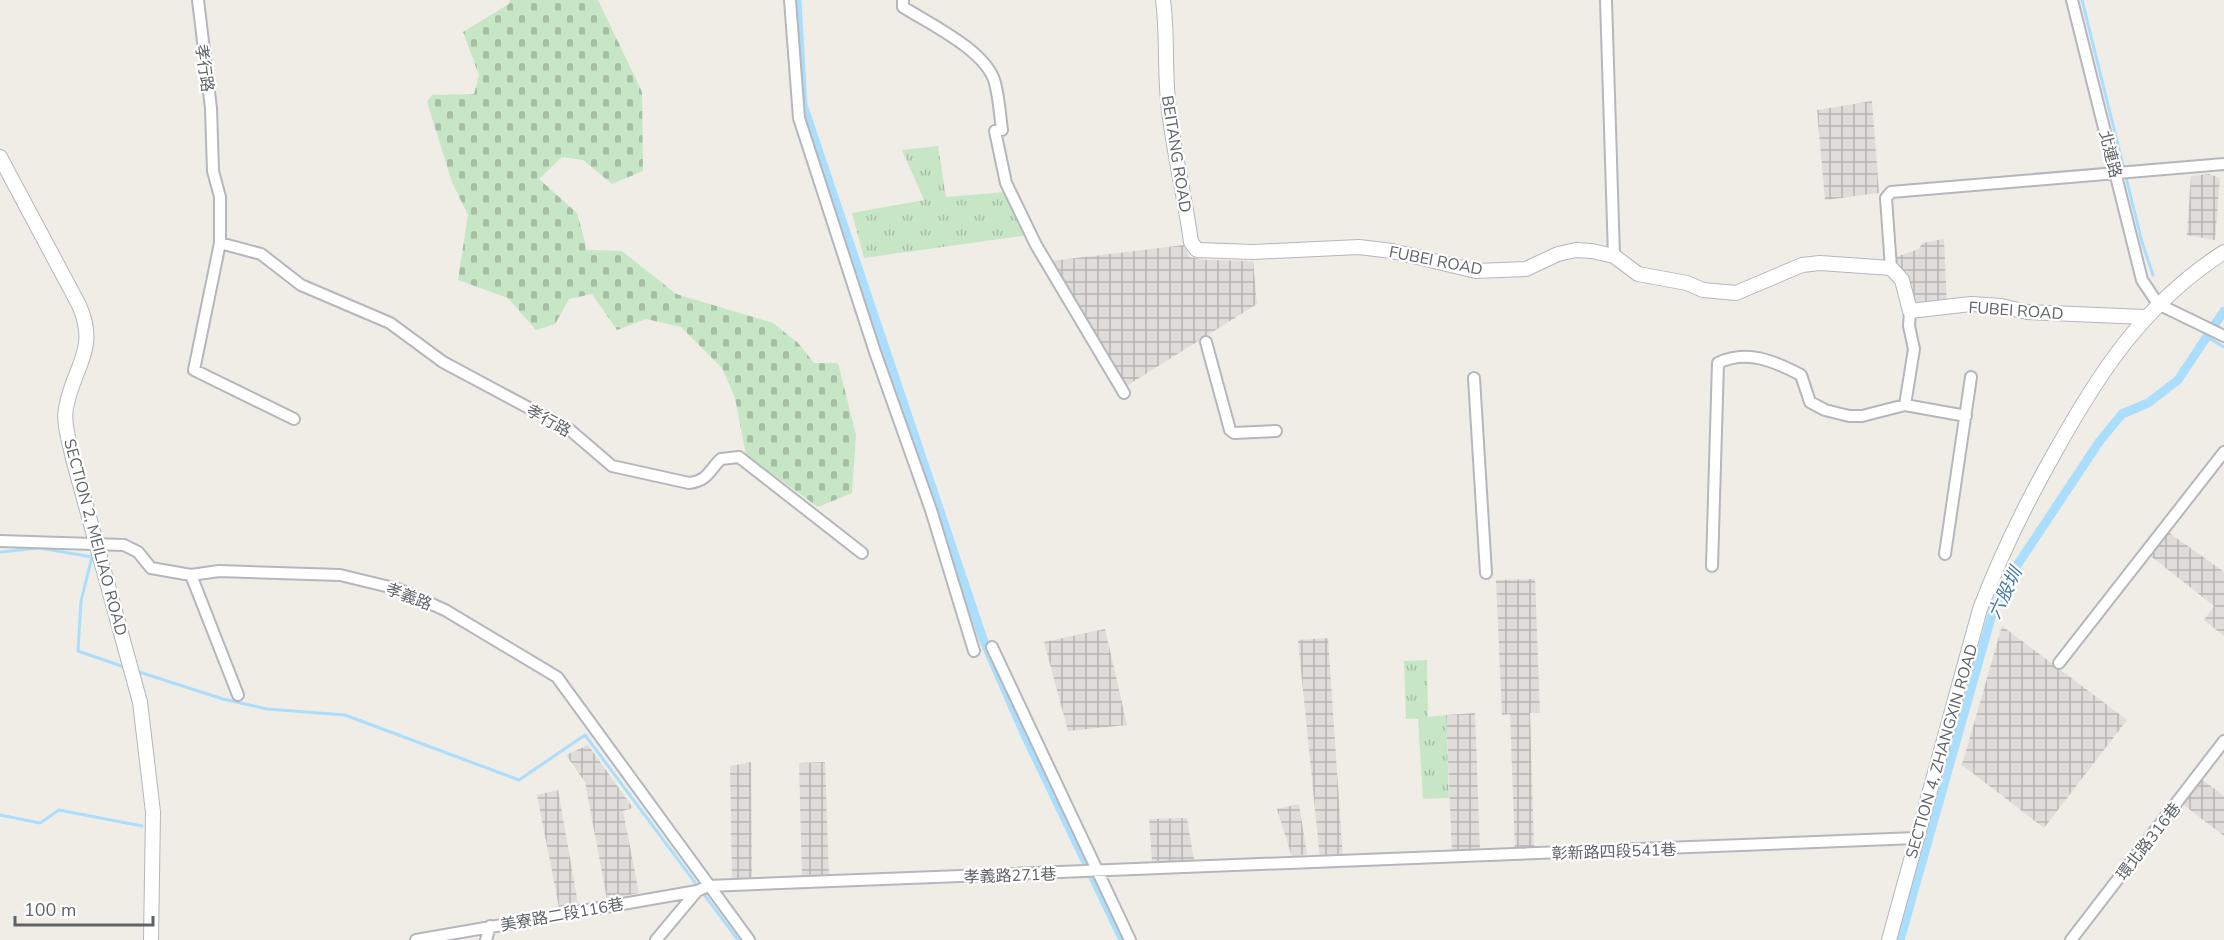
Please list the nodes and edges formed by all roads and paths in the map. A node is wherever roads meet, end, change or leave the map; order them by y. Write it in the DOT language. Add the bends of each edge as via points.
graph roads {
  1 [pos="198,0"];
  2 [pos="790,0"];
  3 [pos="903,0"];
  4 [pos="1163,0"];
  5 [pos="1606,0"];
  6 [pos="2072,0"];
  7 [pos="0,157"];
  8 [pos="2224,164"];
  9 [pos="2116,173"];
  10 [pos="220,243"];
  11 [pos="1253,252"];
  12 [pos="2224,252"];
  13 [pos="1614,256"];
  14 [pos="1891,268"];
  15 [pos="2158,304"];
  16 [pos="1910,311"];
  17 [pos="2145,317"];
  18 [pos="2223,334"];
  19 [pos="1206,342"];
  20 [pos="1971,377"];
  21 [pos="1474,378"];
  22 [pos="1124,393"];
  23 [pos="1905,405"];
  24 [pos="1966,416"];
  25 [pos="294,419"];
  26 [pos="1276,431"];
  27 [pos="2224,452"];
  28 [pos="0,541"];
  29 [pos="96,545"];
  30 [pos="862,553"];
  31 [pos="1945,554"];
  32 [pos="1712,566"];
  33 [pos="1486,573"];
  34 [pos="191,575"];
  35 [pos="992,647"];
  36 [pos="974,651"];
  37 [pos="2059,663"];
  38 [pos="238,694"];
  39 [pos="2224,741"];
  40 [pos="1916,838"];
  41 [pos="1312,863"];
  42 [pos="1098,872"];
  43 [pos="702,889"];
  44 [pos="490,926"];
  45 [pos="151,940"];
  46 [pos="416,940"];
  47 [pos="486,940"];
  48 [pos="656,940"];
  49 [pos="749,940"];
  50 [pos="1130,940"];
  51 [pos="1889,940"];
  52 [pos="2071,940"];
  1 -- 10 [label="street, 孝行路" via="211,108 213,171 220,197"];
  2 -- 36 [label="street" via="799,118 931,510"];
  3 -- 22 [label="street" via="903,7 976,54 995,81 1006,183 1031,235"];
  4 -- 11 [label="street, BEITANG ROAD" via="1168,34 1169,111 1191,242 1197,250"];
  5 -- 13 [label="street"];
  6 -- 9 [label="street, 北連路"];
  7 -- 29 [label="street, SECTION 2, MEILIAO ROAD" via="85,322 85,356 65,410 73,459"];
  8 -- 9 [label="street"];
  9 -- 14 [label="street" via="1891,192 1886,198"];
  9 -- 15 [label="street, 北連路" via="2142,280"];
  10 -- 25 [label="street, 孝行路" via="194,370"];
  10 -- 30 [label="street, 孝行路" via="261,254 302,285 390,323 443,362 570,430 612,466 689,483 708,477 722,459 739,457"];
  11 -- 13 [label="street, FUBEI ROAD" via="1359,247 1476,271 1526,269 1576,250"];
  12 -- 15 [label="street, SECTION 4, ZHANGXIN ROAD"];
  13 -- 14 [label="street, FUBEI ROAD" via="1638,274 1703,290 1736,293 1802,265 1820,262"];
  14 -- 16 [label="street" via="1902,280"];
  15 -- 17 [label="street, SECTION 4, ZHANGXIN ROAD"];
  15 -- 18 [label="street"];
  16 -- 17 [label="street, FUBEI ROAD" via="1971,304 2027,312"];
  16 -- 23 [label="street" via="1914,349"];
  17 -- 40 [label="street, SECTION 4, ZHANGXIN ROAD" via="2098,378 2000,558 1980,609"];
  19 -- 26 [label="street" via="1230,430 1234,434"];
  20 -- 24 [label="street"];
  21 -- 33 [label="street"];
  23 -- 24 [label="street"];
  23 -- 32 [label="street" via="1849,416 1810,402 1801,375 1773,361 1735,357 1718,363"];
  24 -- 31 [label="street"];
  27 -- 37 [label="street"];
  28 -- 29 [label="street, 孝義路"];
  29 -- 34 [label="street, 孝義路" via="124,545 138,552 151,568"];
  29 -- 45 [label="street, SECTION 2, MEILIAO ROAD" via="140,702 148,751 155,848"];
  34 -- 38 [label="street"];
  34 -- 43 [label="street, 孝義路" via="219,571 340,575 398,589 445,610 557,677 590,719"];
  35 -- 42 [label="street"];
  39 -- 52 [label="street, 環北路316巷"];
  40 -- 41 [label="street, 彰新路四段541巷"];
  40 -- 51 [label="street, SECTION 4, ZHANGXIN ROAD"];
  41 -- 42 [label="street, 孝義路271巷"];
  42 -- 43 [label="street, 孝義路271巷"];
  42 -- 50 [label="street"];
  43 -- 44 [label="street, 美寮路二段116巷"];
  43 -- 48 [label="street"];
  43 -- 49 [label="street, 孝義路"];
  44 -- 46 [label="street, 美寮路二段116巷"];
  44 -- 47 [label="street"];
}
